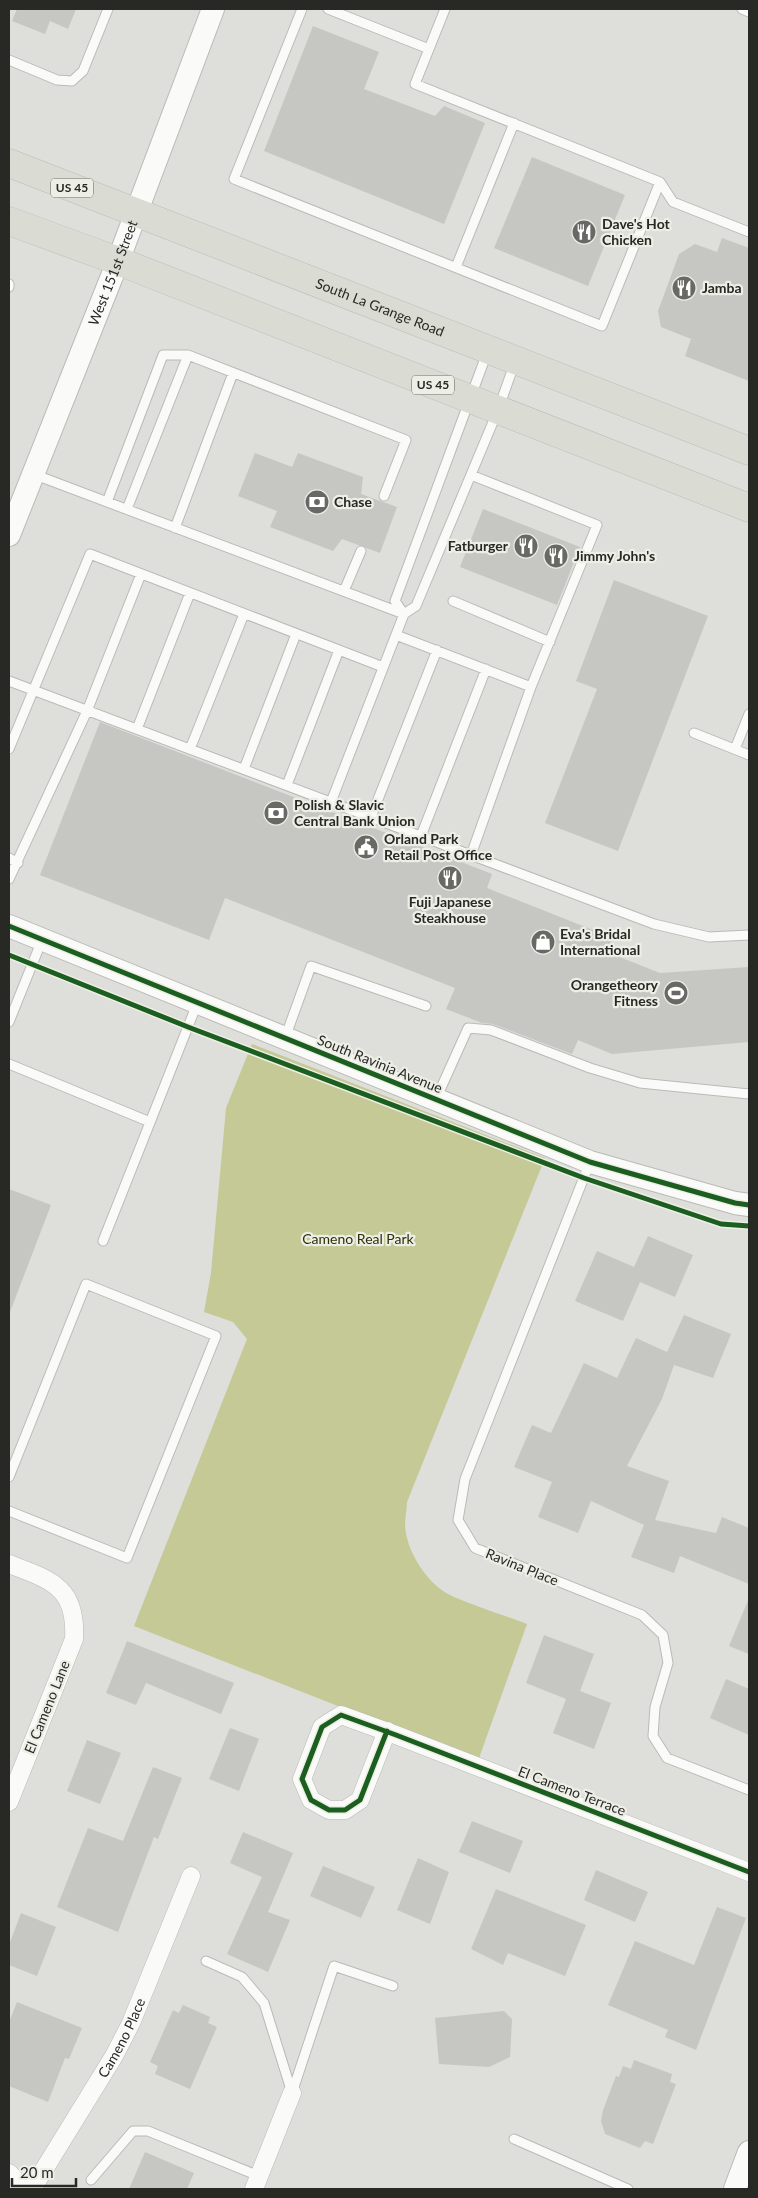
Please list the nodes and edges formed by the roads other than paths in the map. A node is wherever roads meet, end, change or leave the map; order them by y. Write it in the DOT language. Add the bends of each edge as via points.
graph roads {
  1 [pos="108,9"];
  2 [pos="213,9"];
  3 [pos="302,9"];
  4 [pos="328,9"];
  5 [pos="445,9"];
  6 [pos="742,9"];
  7 [pos="749,12"];
  8 [pos="429,49"];
  9 [pos="9,60"];
  10 [pos="514,124"];
  11 [pos="9,163"];
  12 [pos="660,182"];
  13 [pos="135,212"];
  14 [pos="9,221"];
  15 [pos="749,232"];
  16 [pos="118,261"];
  17 [pos="456,268"];
  18 [pos="488,350"];
  19 [pos="188,355"];
  20 [pos="516,360"];
  21 [pos="233,373"];
  22 [pos="471,399"];
  23 [pos="498,410"];
  24 [pos="749,452"];
  25 [pos="33,474"];
  26 [pos="471,475"];
  27 [pos="384,496"];
  28 [pos="106,502"];
  29 [pos="749,508"];
  30 [pos="127,510"];
  31 [pos="176,528"];
  32 [pos="9,535"];
  33 [pos="361,551"];
  34 [pos="141,574"];
  35 [pos="344,591"];
  36 [pos="190,593"];
  37 [pos="453,601"];
  38 [pos="244,614"];
  39 [pos="404,614"];
  40 [pos="296,634"];
  41 [pos="396,635"];
  42 [pos="550,642"];
  43 [pos="339,650"];
  44 [pos="437,650"];
  45 [pos="383,668"];
  46 [pos="486,669"];
  47 [pos="9,681"];
  48 [pos="531,687"];
  49 [pos="34,690"];
  50 [pos="87,710"];
  51 [pos="749,714"];
  52 [pos="137,729"];
  53 [pos="694,733"];
  54 [pos="9,749"];
  55 [pos="190,749"];
  56 [pos="735,749"];
  57 [pos="749,755"];
  58 [pos="244,769"];
  59 [pos="287,786"];
  60 [pos="331,802"];
  61 [pos="370,817"];
  62 [pos="420,836"];
  63 [pos="471,855"];
  64 [pos="9,858"];
  65 [pos="18,862"];
  66 [pos="9,880"];
  67 [pos="9,926"];
  68 [pos="749,935"];
  69 [pos="42,940"];
  70 [pos="198,1002"];
  71 [pos="426,1006"];
  72 [pos="9,1022"];
  73 [pos="285,1038"];
  74 [pos="9,1064"];
  75 [pos="749,1094"];
  76 [pos="436,1100"];
  77 [pos="150,1122"];
  78 [pos="590,1162"];
  79 [pos="749,1205"];
  80 [pos="103,1241"];
  81 [pos="9,1477"];
  82 [pos="9,1510"];
  83 [pos="9,1564"];
  84 [pos="387,1731"];
  85 [pos="749,1790"];
  86 [pos="9,1802"];
  87 [pos="749,1872"];
  88 [pos="191,1876"];
  89 [pos="206,1961"];
  90 [pos="393,1986"];
  91 [pos="292,2093"];
  92 [pos="514,2139"];
  93 [pos="749,2152"];
  94 [pos="9,2173"];
  95 [pos="91,2180"];
  96 [pos="257,2183"];
  97 [pos="23,2189"];
  98 [pos="32,2189"];
  99 [pos="628,2189"];
  100 [pos="735,2189"];
  1 -- 9 [label="lane" via="83,71 72,81 58,80"];
  2 -- 13 [label="street, West 151st Street"];
  3 -- 17 [label="lane" via="234,178"];
  4 -- 8 [label="lane"];
  5 -- 8 [label="lane"];
  6 -- 7 [label="lane"];
  8 -- 10 [label="lane" via="415,84"];
  10 -- 12 [label="lane"];
  10 -- 17 [label="lane"];
  11 -- 13 [label="highway, South La Grange Road / US 45"];
  12 -- 15 [label="lane" via="673,202"];
  12 -- 17 [label="lane" via="602,326"];
  13 -- 16 [label="street, West 151st Street"];
  13 -- 18 [label="highway, South La Grange Road / US 45"];
  14 -- 16 [label="highway, US 45"];
  16 -- 22 [label="highway, US 45"];
  16 -- 25 [label="street, West 151st Street"];
  18 -- 20 [label="highway, South La Grange Road / US 45"];
  18 -- 22 [label="lane"];
  19 -- 21 [label="lane"];
  19 -- 28 [label="lane" via="163,356"];
  19 -- 30 [label="lane"];
  20 -- 23 [label="lane"];
  20 -- 24 [label="highway, South La Grange Road / US 45"];
  21 -- 27 [label="lane" via="406,440"];
  21 -- 31 [label="lane"];
  22 -- 23 [label="highway, US 45"];
  22 -- 39 [label="lane" via="396,601"];
  23 -- 26 [label="lane"];
  23 -- 29 [label="highway, US 45"];
  25 -- 28 [label="lane"];
  25 -- 32 [label="street, West 151st Street"];
  26 -- 39 [label="lane" via="416,606"];
  26 -- 42 [label="lane" via="598,525"];
  28 -- 30 [label="lane"];
  30 -- 31 [label="lane"];
  31 -- 35 [label="lane"];
  33 -- 35 [label="lane"];
  34 -- 36 [label="lane"];
  34 -- 49 [label="lane" via="90,554"];
  34 -- 50 [label="lane"];
  35 -- 39 [label="lane"];
  36 -- 38 [label="lane"];
  36 -- 52 [label="lane"];
  37 -- 42 [label="lane"];
  38 -- 40 [label="lane"];
  38 -- 55 [label="lane"];
  39 -- 41 [label="lane"];
  40 -- 43 [label="lane"];
  40 -- 58 [label="lane"];
  41 -- 44 [label="lane"];
  41 -- 45 [label="lane"];
  42 -- 48 [label="lane"];
  43 -- 45 [label="lane"];
  43 -- 59 [label="lane"];
  44 -- 46 [label="lane"];
  44 -- 61 [label="lane"];
  45 -- 60 [label="lane"];
  46 -- 48 [label="lane"];
  46 -- 62 [label="lane"];
  47 -- 49 [label="lane"];
  48 -- 63 [label="lane"];
  49 -- 50 [label="lane"];
  49 -- 54 [label="lane"];
  50 -- 52 [label="lane"];
  50 -- 65 [label="lane"];
  51 -- 56 [label="lane"];
  52 -- 55 [label="lane"];
  53 -- 56 [label="lane"];
  55 -- 58 [label="lane"];
  56 -- 57 [label="lane"];
  58 -- 59 [label="lane"];
  59 -- 60 [label="lane"];
  60 -- 61 [label="lane"];
  61 -- 62 [label="lane"];
  62 -- 63 [label="lane"];
  63 -- 68 [label="lane" via="654,924 709,937"];
  64 -- 65 [label="lane"];
  65 -- 66 [label="lane"];
  67 -- 69 [label="street, South Ravinia Avenue"];
  69 -- 70 [label="street, South Ravinia Avenue"];
  69 -- 72 [label="lane"];
  70 -- 73 [label="street, South Ravinia Avenue"];
  70 -- 77 [label="lane"];
  71 -- 73 [label="lane" via="311,966"];
  73 -- 76 [label="street, South Ravinia Avenue"];
  74 -- 77 [label="lane"];
  75 -- 76 [label="lane" via="640,1083 590,1068 490,1030 468,1028"];
  76 -- 78 [label="street, South Ravinia Avenue"];
  77 -- 80 [label="lane"];
  78 -- 79 [label="street, South Ravinia Avenue"];
  78 -- 85 [label="lane, Ravina Place" via="465,1479 458,1520 475,1548 642,1615 663,1635 668,1663 655,1707 653,1736 667,1758"];
  81 -- 82 [label="lane" via="86,1284 216,1336 127,1558"];
  83 -- 86 [label="street, El Cameno Lane" via="42,1576 62,1590 75,1622 74,1639"];
  84 -- 84 [label="street, El Cameno Terrace" via="360,1800 345,1810 329,1810 311,1800 302,1779 322,1727 341,1715"];
  84 -- 87 [label="street, El Cameno Terrace"];
  88 -- 98 [label="street, Cameno Place" via="131,2023"];
  89 -- 91 [label="lane" via="242,1976 264,2003"];
  90 -- 91 [label="lane" via="334,1966"];
  91 -- 96 [label="street"];
  92 -- 99 [label="lane"];
  93 -- 100 [label="street"];
  94 -- 97 [label="street"];
  95 -- 96 [label="lane" via="133,2131 148,2131"];
}
